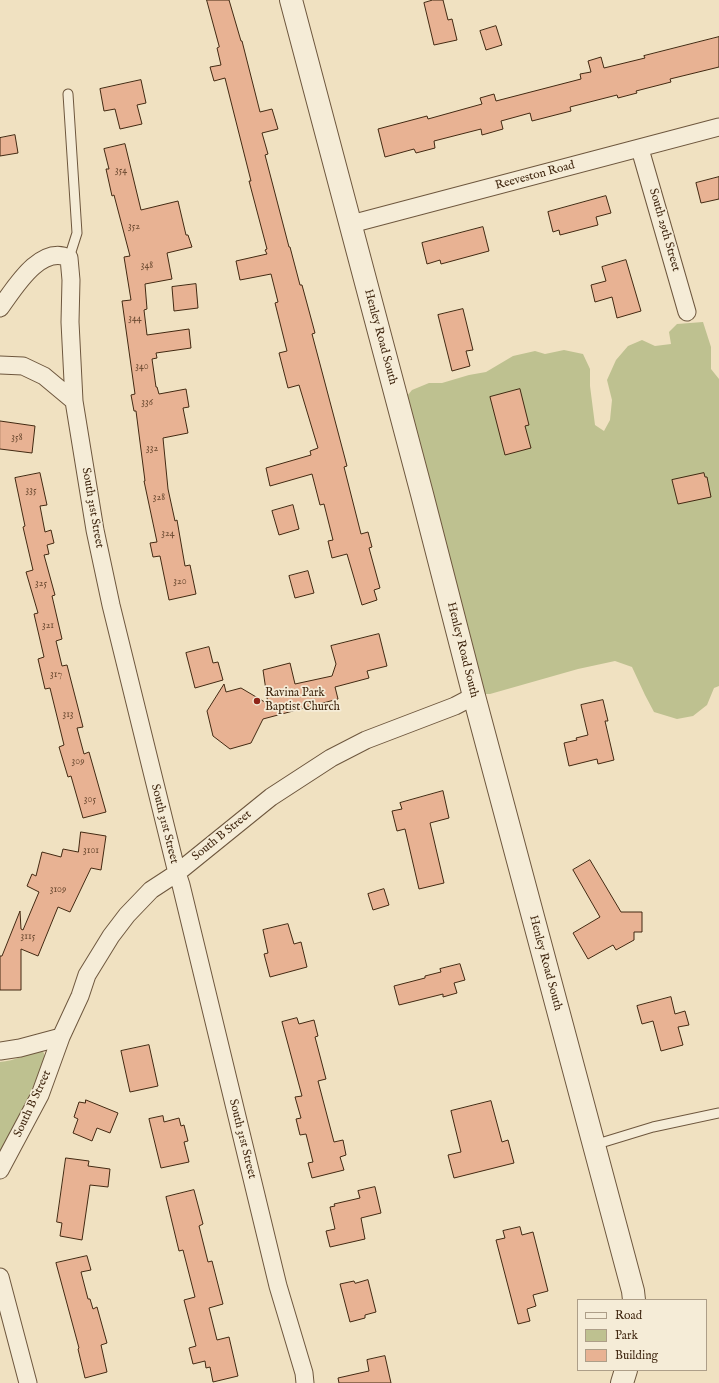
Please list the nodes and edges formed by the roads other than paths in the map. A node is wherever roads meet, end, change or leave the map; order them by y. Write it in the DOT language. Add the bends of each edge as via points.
graph roads {
  1 [pos="291,0"];
  2 [pos="68,94"];
  3 [pos="719,127"];
  4 [pos="640,149"];
  5 [pos="351,224"];
  6 [pos="69,258"];
  7 [pos="0,308"];
  8 [pos="687,312"];
  9 [pos="0,365"];
  10 [pos="74,401"];
  11 [pos="474,696"];
  12 [pos="177,873"];
  13 [pos="61,1037"];
  14 [pos="0,1051"];
  15 [pos="719,1113"];
  16 [pos="594,1145"];
  17 [pos="0,1170"];
  18 [pos="0,1277"];
  19 [pos="634,1299"];
  20 [pos="626,1371"];
  21 [pos="28,1383"];
  22 [pos="306,1383"];
  23 [pos="622,1383"];
  1 -- 5 [label="street, Henley Road South"];
  2 -- 6 [label="lane" via="77,233"];
  3 -- 4 [label="street, Reeveston Road"];
  4 -- 5 [label="street, Reeveston Road"];
  4 -- 8 [label="street, South 29th Street"];
  5 -- 11 [label="street, Henley Road South"];
  6 -- 7 [label="street" via="57,254 39,262 26,272"];
  6 -- 10 [label="street, South 31st Street"];
  9 -- 10 [label="street" via="23,366 44,376"];
  10 -- 12 [label="street, South 31st Street" via="95,530 111,605"];
  11 -- 12 [label="street, South B Street" via="366,740 331,758 271,797"];
  11 -- 16 [label="street, Henley Road South"];
  12 -- 13 [label="street, South B Street" via="151,890 111,936 87,976"];
  12 -- 22 [label="street, South 31st Street" via="278,1286"];
  13 -- 14 [label="street"];
  13 -- 17 [label="street, South B Street" via="40,1095"];
  15 -- 16 [label="lane" via="653,1127"];
  16 -- 19 [label="street, Henley Road South"];
  18 -- 21 [label="street"];
  20 -- 23 [label="street"];
}
